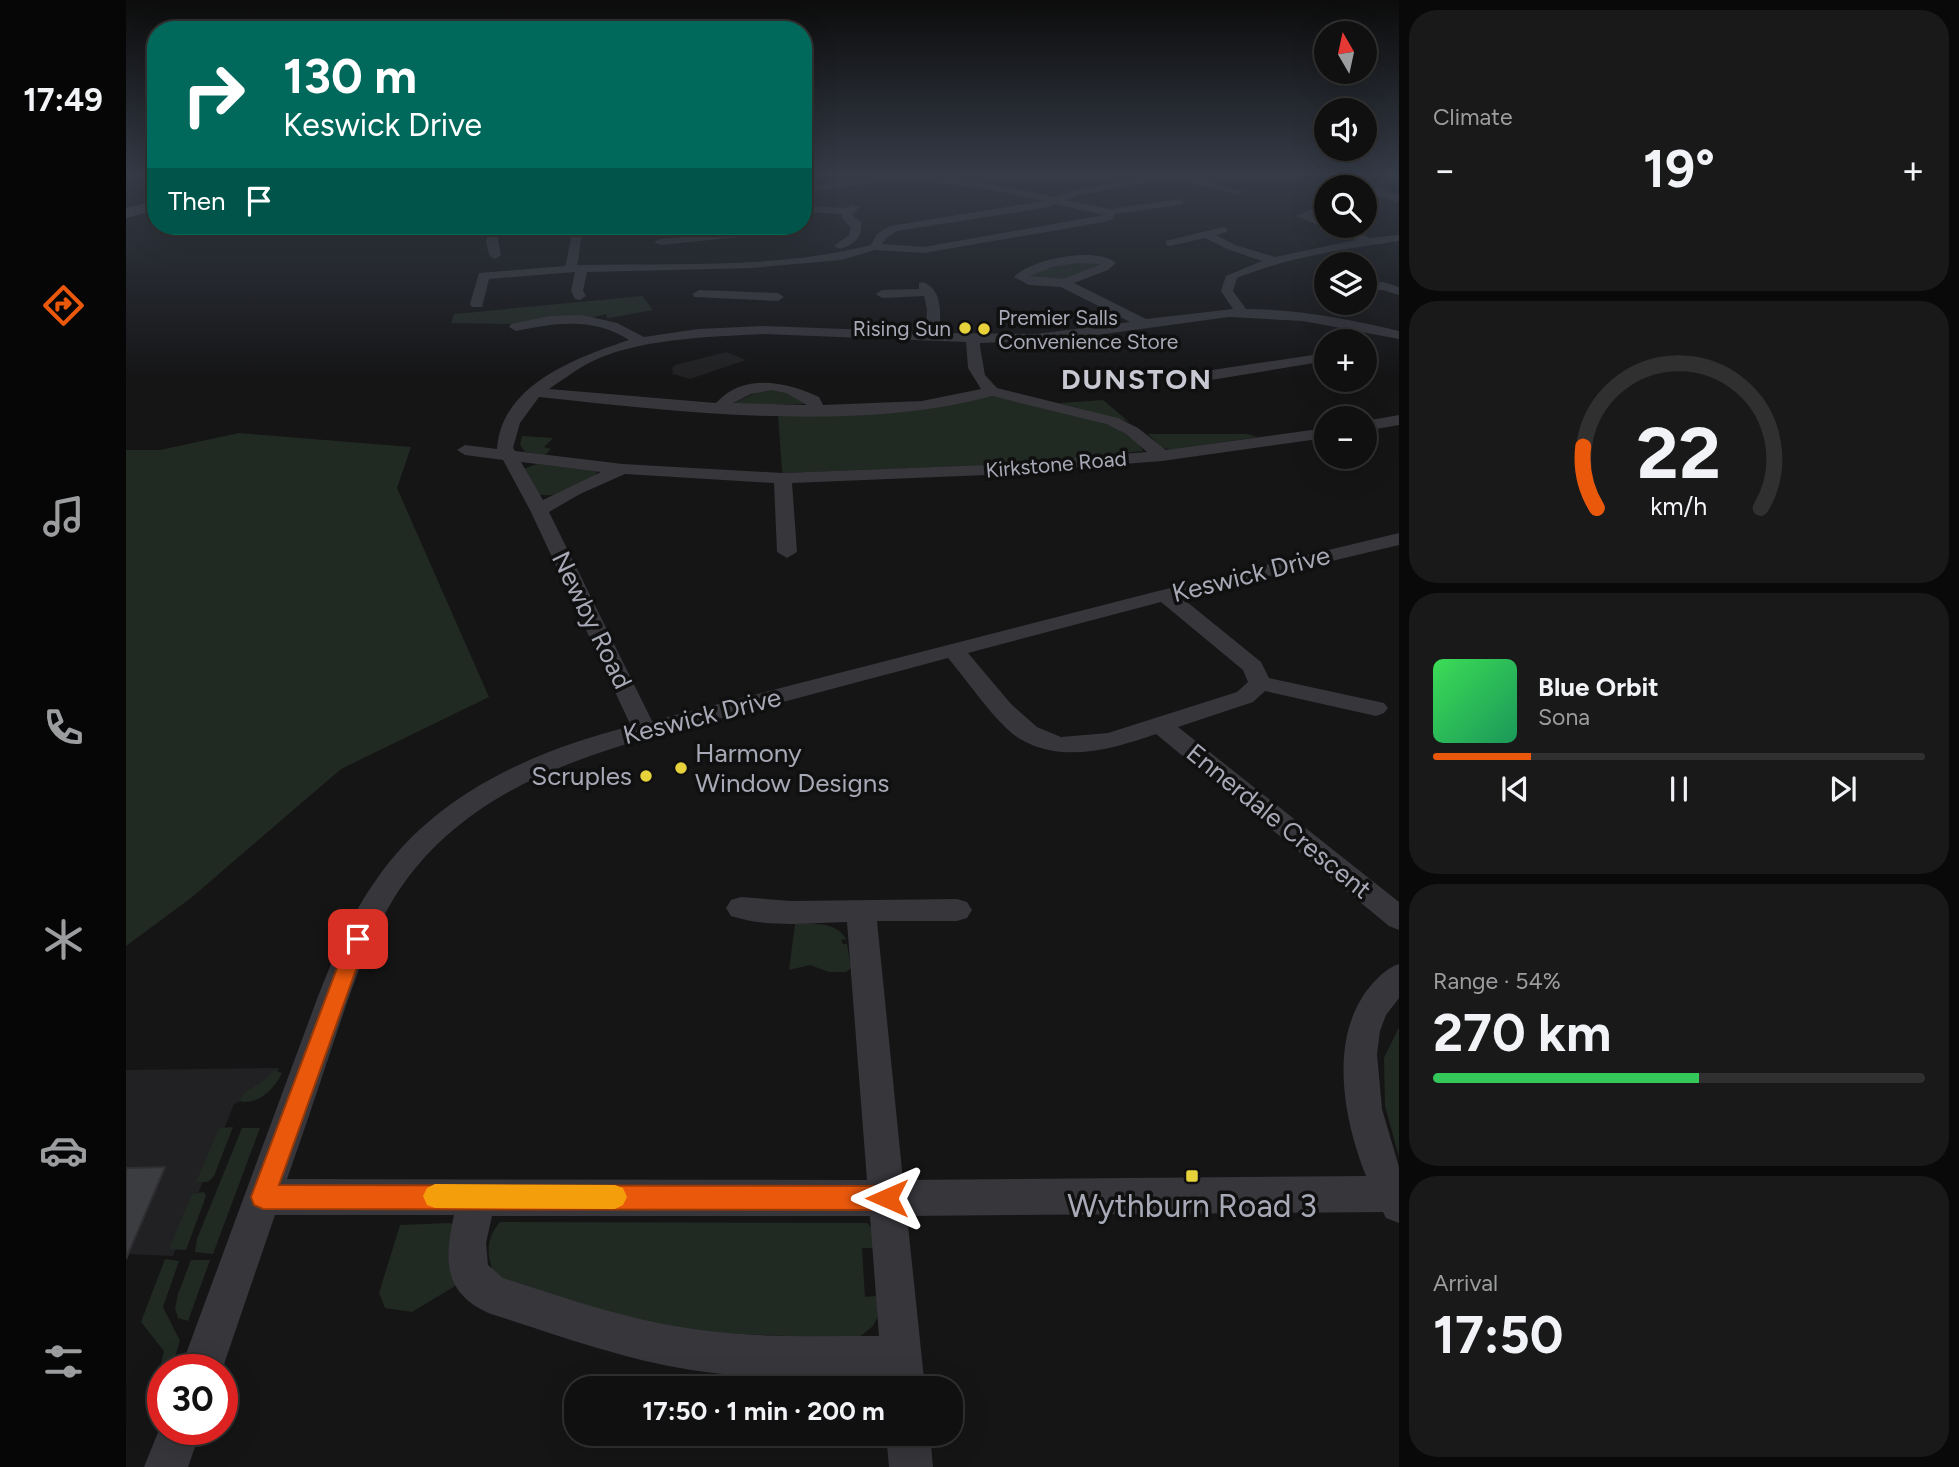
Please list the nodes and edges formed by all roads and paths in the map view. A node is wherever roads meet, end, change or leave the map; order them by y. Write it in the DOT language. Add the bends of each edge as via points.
graph roads {
  1 [pos="492,241"];
  2 [pos="574,241"];
  3 [pos="849,241"];
  4 [pos="878,241"];
  5 [pos="975,241"];
  6 [pos="1176,241"];
  7 [pos="1220,241"];
  8 [pos="1373,241"];
  9 [pos="660,242"];
  10 [pos="1369,242"];
  11 [pos="755,243"];
  12 [pos="1170,243"];
  13 [pos="840,246"];
  14 [pos="875,247"];
  15 [pos="495,256"];
  16 [pos="1277,261"];
  17 [pos="752,264"];
  18 [pos="576,270"];
  19 [pos="1064,283"];
  20 [pos="1377,285"];
  21 [pos="1399,291"];
  22 [pos="699,294"];
  23 [pos="882,294"];
  24 [pos="580,296"];
  25 [pos="774,303"];
  26 [pos="477,304"];
  27 [pos="1242,313"];
  28 [pos="1147,325"];
  29 [pos="516,327"];
  30 [pos="1380,330"];
  31 [pos="1377,332"];
  32 [pos="1399,335"];
  33 [pos="932,336"];
  34 [pos="973,339"];
  35 [pos="643,343"];
  36 [pos="1314,358"];
  37 [pos="1199,377"];
  38 [pos="992,391"];
  39 [pos="535,392"];
  40 [pos="720,408"];
  41 [pos="817,410"];
  42 [pos="1399,420"];
  43 [pos="1377,424"];
  44 [pos="1314,435"];
  45 [pos="464,450"];
  46 [pos="508,456"];
  47 [pos="1162,456"];
  48 [pos="623,469"];
  49 [pos="783,478"];
  50 [pos="539,510"];
  51 [pos="1399,539"];
  52 [pos="787,552"];
  53 [pos="1165,595"];
  54 [pos="954,651"];
  55 [pos="1260,683"];
  56 [pos="1376,708"];
  57 [pos="1159,724"];
  58 [pos="645,731"];
  59 [pos="741,908"];
  60 [pos="861,910"];
  61 [pos="957,910"];
  62 [pos="1399,918"];
  63 [pos="1399,977"];
  64 [pos="477,1196"];
  65 [pos="263,1197"];
  66 [pos="887,1198"];
  67 [pos="1395,1200"];
  68 [pos="207,1354"];
  69 [pos="902,1373"];
  70 [pos="174,1445"];
  71 [pos="909,1446"];
  72 [pos="166,1467"];
  73 [pos="911,1467"];
  1 -- 15 [label="street"];
  2 -- 18 [label="street"];
  3 -- 13 [label="street"];
  4 -- 14 [label="street"];
  5 -- 14 [label="street" via="910,251"];
  6 -- 12 [label="street"];
  7 -- 16 [label="street"];
  8 -- 10 [label="street"];
  9 -- 11 [label="street"];
  10 -- 16 [label="street"];
  11 -- 14 [label="street" via="841,256"];
  11 -- 17 [label="street"];
  16 -- 27 [label="street" via="1231,275 1227,291"];
  17 -- 18 [label="street"];
  17 -- 25 [label="street"];
  18 -- 24 [label="street"];
  18 -- 26 [label="street" via="483,276"];
  19 -- 19 [label="street" via="1104,267 1110,263 1085,258 1020,278"];
  19 -- 28 [label="street"];
  20 -- 21 [label="street" via="1386,283"];
  22 -- 25 [label="street"];
  23 -- 33 [label="street" via="926,289 935,308"];
  25 -- 33 [label="street"];
  25 -- 35 [label="street" via="714,332"];
  27 -- 28 [label="street"];
  27 -- 30 [label="street"];
  28 -- 34 [label="street" via="1058,337"];
  29 -- 35 [label="street" via="605,321"];
  30 -- 31 [label="street"];
  30 -- 32 [label="street"];
  33 -- 34 [label="street"];
  34 -- 38 [label="street" via="976,375"];
  35 -- 39 [label="street" via="578,363"];
  36 -- 37 [label="street"];
  38 -- 41 [label="street" via="930,405"];
  38 -- 47 [label="street" via="1112,421"];
  39 -- 40 [label="street"];
  39 -- 46 [label="street" via="510,424"];
  40 -- 41 [label="street"];
  40 -- 41 [label="street" via="737,396 774,386 813,400"];
  42 -- 43 [label="street"];
  44 -- 47 [label="street, Kirkstone Road"];
  45 -- 46 [label="street, Kirkstone Road"];
  46 -- 48 [label="street, Kirkstone Road"];
  46 -- 50 [label="street, Newby Road"];
  47 -- 49 [label="street, Kirkstone Road" via="986,470"];
  48 -- 49 [label="street, Kirkstone Road"];
  48 -- 50 [label="street" via="573,489"];
  49 -- 52 [label="street"];
  50 -- 58 [label="street, Newby Road"];
  51 -- 53 [label="street, Keswick Drive"];
  53 -- 54 [label="street, Keswick Drive"];
  53 -- 55 [label="street" via="1253,667"];
  54 -- 57 [label="street, Ennerdale Crescent" via="1028,733 1059,745 1110,741"];
  54 -- 58 [label="street, Keswick Drive"];
  55 -- 56 [label="street"];
  55 -- 57 [label="street, Ennerdale Crescent" via="1245,697"];
  57 -- 62 [label="street, Ennerdale Crescent"];
  58 -- 65 [label="street, Keswick Drive" via="542,762 501,784 443,824 404,863 378,898 355,945"];
  59 -- 60 [label="street"];
  60 -- 61 [label="street"];
  60 -- 66 [label="street"];
  63 -- 67 [label="street" via="1370,1011 1359,1056 1368,1127"];
  64 -- 65 [label="street"];
  64 -- 66 [label="street"];
  64 -- 69 [label="street" via="467,1243 469,1274 491,1294 622,1336 693,1350"];
  65 -- 68 [label="street, Keswick Drive"];
  66 -- 67 [label="street"];
  66 -- 69 [label="street"];
  70 -- 72 [label="street"];
  71 -- 73 [label="street"];
}
